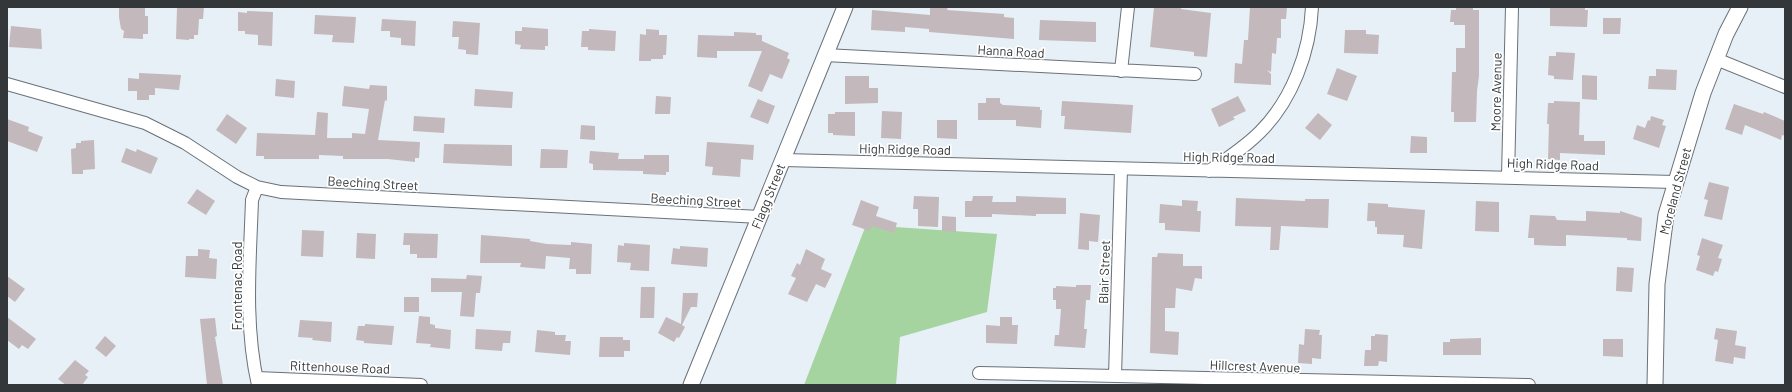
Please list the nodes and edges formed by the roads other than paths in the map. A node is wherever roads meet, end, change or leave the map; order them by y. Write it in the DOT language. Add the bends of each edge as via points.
graph roads {
  1 [pos="845,7"];
  2 [pos="1128,7"];
  3 [pos="1312,7"];
  4 [pos="1512,7"];
  5 [pos="1740,7"];
  6 [pos="825,55"];
  7 [pos="1716,59"];
  8 [pos="1122,71"];
  9 [pos="1195,74"];
  10 [pos="7,84"];
  11 [pos="1785,87"];
  12 [pos="783,160"];
  13 [pos="1121,169"];
  14 [pos="1209,171"];
  15 [pos="1508,177"];
  16 [pos="1675,182"];
  17 [pos="257,187"];
  18 [pos="760,217"];
  19 [pos="979,373"];
  20 [pos="1115,376"];
  21 [pos="257,381"];
  22 [pos="1302,383"];
  23 [pos="421,385"];
  24 [pos="691,385"];
  25 [pos="1530,385"];
  26 [pos="1655,385"];
  1 -- 6 [label="street, Flagg Street"];
  2 -- 8 [label="street"];
  3 -- 14 [label="street" via="1301,66 1288,94 1260,132"];
  4 -- 15 [label="street, Moore Avenue"];
  5 -- 7 [label="street, Moreland Street"];
  6 -- 8 [label="street, Hanna Road"];
  6 -- 12 [label="street, Flagg Street"];
  7 -- 11 [label="street"];
  7 -- 16 [label="street, Moreland Street"];
  8 -- 9 [label="street, Hanna Road"];
  10 -- 17 [label="street, Beeching Street" via="145,124 185,143"];
  12 -- 13 [label="street, High Ridge Road"];
  12 -- 18 [label="street, Flagg Street"];
  13 -- 14 [label="street, High Ridge Road"];
  13 -- 20 [label="street, Blair Street"];
  14 -- 15 [label="street, High Ridge Road"];
  15 -- 16 [label="street, High Ridge Road"];
  16 -- 26 [label="street, Moreland Street" via="1666,215 1658,270"];
  17 -- 18 [label="street, Beeching Street" via="280,192"];
  17 -- 21 [label="street, Frontenac Road" via="252,200 249,292 250,331"];
  18 -- 24 [label="street, Flagg Street"];
  19 -- 20 [label="street, Hillcrest Avenue"];
  20 -- 22 [label="street, Hillcrest Avenue"];
  21 -- 23 [label="street, Rittenhouse Road"];
  22 -- 25 [label="street, Hillcrest Avenue"];
}
